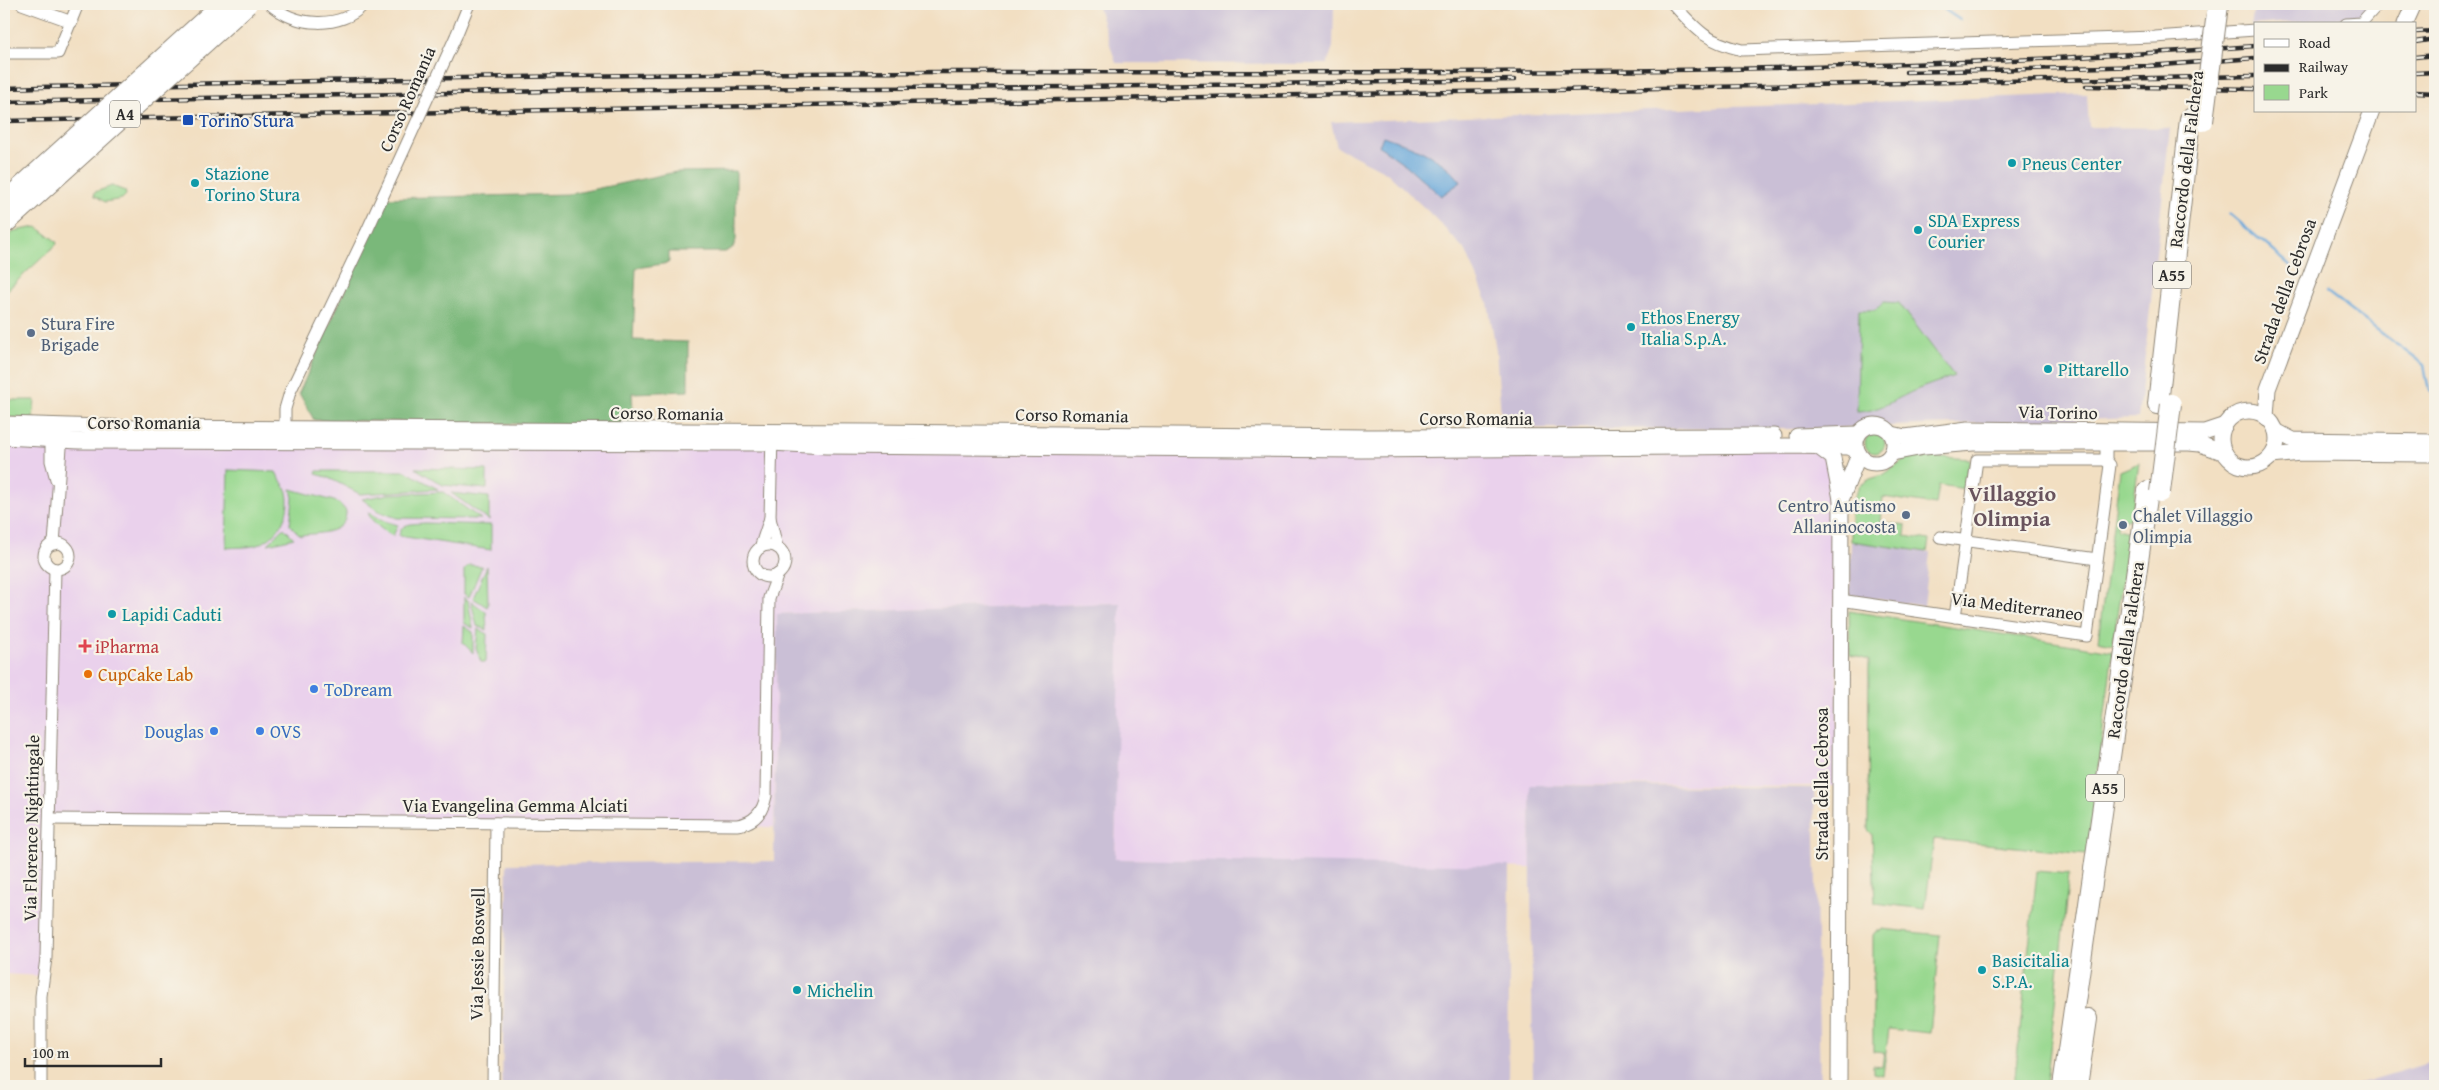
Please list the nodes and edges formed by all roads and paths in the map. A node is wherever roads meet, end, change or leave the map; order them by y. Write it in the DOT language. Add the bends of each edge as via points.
graph roads {
  1 [pos="22,4"];
  2 [pos="78,4"];
  3 [pos="223,4"];
  4 [pos="247,4"];
  5 [pos="270,4"];
  6 [pos="364,4"];
  7 [pos="469,4"];
  8 [pos="1673,4"];
  9 [pos="2211,4"];
  10 [pos="2378,4"];
  11 [pos="2414,4"];
  12 [pos="72,22"];
  13 [pos="2362,22"];
  14 [pos="2406,22"];
  15 [pos="2254,30"];
  16 [pos="4,53"];
  17 [pos="2372,112"];
  18 [pos="4,203"];
  19 [pos="4,224"];
  20 [pos="2268,389"];
  21 [pos="2248,411"];
  22 [pos="2266,417"];
  23 [pos="4,424"];
  24 [pos="2225,425"];
  25 [pos="2276,431"];
  26 [pos="56,433"];
  27 [pos="1858,434"];
  28 [pos="1892,434"];
  29 [pos="285,435"];
  30 [pos="4,437"];
  31 [pos="771,438"];
  32 [pos="2106,442"];
  33 [pos="2435,442"];
  34 [pos="1817,446"];
  35 [pos="2225,452"];
  36 [pos="1858,453"];
  37 [pos="1892,453"];
  38 [pos="2435,454"];
  39 [pos="2272,456"];
  40 [pos="2106,460"];
  41 [pos="1877,463"];
  42 [pos="1846,484"];
  43 [pos="2154,491"];
  44 [pos="1841,500"];
  45 [pos="770,518"];
  46 [pos="1940,537"];
  47 [pos="1965,540"];
  48 [pos="54,544"];
  49 [pos="777,547"];
  50 [pos="760,548"];
  51 [pos="2097,559"];
  52 [pos="54,569"];
  53 [pos="761,574"];
  54 [pos="778,574"];
  55 [pos="769,598"];
  56 [pos="1840,600"];
  57 [pos="1955,617"];
  58 [pos="50,819"];
  59 [pos="496,822"];
  60 [pos="41,1086"];
  61 [pos="493,1086"];
  62 [pos="1839,1086"];
  63 [pos="2063,1086"];
  64 [pos="2077,1086"];
  1 -- 12 [label="street"];
  2 -- 12 [label="street"];
  3 -- 18 [label="highway, A4, bridge"];
  4 -- 19 [label="highway, A4, bridge"];
  5 -- 6 [label="street" via="298,20 324,23 352,15"];
  7 -- 29 [label="street, Corso Romania, bridge" via="290,392 285,409"];
  8 -- 15 [label="street" via="1699,32 1718,44 1742,50 2155,37"];
  9 -- 43 [label="highway, Raccordo della Falchera / A55, bridge"];
  10 -- 13 [label="street"];
  11 -- 14 [label="main road"];
  12 -- 16 [label="street" via="59,52"];
  17 -- 20 [label="main road, Strada della Cebrosa"];
  20 -- 21 [label="main road, Strada della Cebrosa"];
  20 -- 22 [label="main road, Strada della Cebrosa"];
  21 -- 22 [label="main road"];
  21 -- 24 [label="main road" via="2235,414"];
  22 -- 25 [label="main road"];
  23 -- 26 [label="main road, Corso Romania"];
  24 -- 28 [label="main road, Via Torino" via="2204,432 1968,429 1905,438"];
  24 -- 35 [label="main road" via="2221,439"];
  25 -- 33 [label="main road" via="2293,440"];
  25 -- 39 [label="main road" via="2278,441"];
  26 -- 29 [label="main road, Corso Romania"];
  26 -- 30 [label="main road, Corso Romania"];
  26 -- 48 [label="street" via="61,462"];
  27 -- 28 [label="main road" via="1873,424 1885,427"];
  27 -- 31 [label="main road, Corso Romania"];
  27 -- 36 [label="main road" via="1855,445"];
  28 -- 37 [label="main road"];
  29 -- 31 [label="main road, Corso Romania"];
  31 -- 34 [label="main road, Corso Romania" via="826,446 1362,450"];
  31 -- 45 [label="street"];
  32 -- 35 [label="main road, Via Torino" via="2200,444"];
  32 -- 37 [label="main road, Via Torino" via="1953,443"];
  32 -- 40 [label="street, Via Mediterraneo"];
  34 -- 36 [label="main road, Corso Romania" via="1849,447"];
  34 -- 44 [label="main road" via="1833,458"];
  35 -- 39 [label="main road" via="2236,464 2244,467 2261,465"];
  36 -- 41 [label="main road" via="1864,460"];
  36 -- 42 [label="main road, Strada della Cebrosa"];
  37 -- 41 [label="main road"];
  38 -- 39 [label="main road" via="2300,453"];
  40 -- 47 [label="street" via="1977,460"];
  40 -- 51 [label="street, Via Mediterraneo" via="2110,465"];
  41 -- 42 [label="main road"];
  42 -- 44 [label="main road, Strada della Cebrosa"];
  43 -- 63 [label="highway, Raccordo della Falchera / A55"];
  43 -- 64 [label="highway, Raccordo della Falchera / A55"];
  44 -- 56 [label="main road, Strada della Cebrosa"];
  45 -- 49 [label="street"];
  45 -- 50 [label="street"];
  46 -- 47 [label="street"];
  47 -- 51 [label="street"];
  47 -- 57 [label="street"];
  48 -- 52 [label="street" via="46,549 44,559 47,566"];
  48 -- 52 [label="street" via="63,545 70,555 65,566"];
  49 -- 50 [label="street" via="768,545"];
  49 -- 54 [label="street" via="785,562"];
  50 -- 53 [label="street" via="753,563"];
  51 -- 57 [label="street, Via Mediterraneo" via="2087,636"];
  52 -- 58 [label="street, Via Florence Nightingale"];
  53 -- 54 [label="street"];
  53 -- 55 [label="street, Via Evangelina Gemma Alciati"];
  54 -- 55 [label="street, Via Evangelina Gemma Alciati"];
  55 -- 59 [label="street, Via Evangelina Gemma Alciati" via="766,796 756,817 737,825"];
  56 -- 57 [label="street, Via Mediterraneo"];
  56 -- 62 [label="main road, Strada della Cebrosa"];
  58 -- 59 [label="street, Via Evangelina Gemma Alciati"];
  58 -- 60 [label="street, Via Florence Nightingale" via="46,958 41,996"];
  59 -- 61 [label="street, Via Jessie Boswell"];
}
